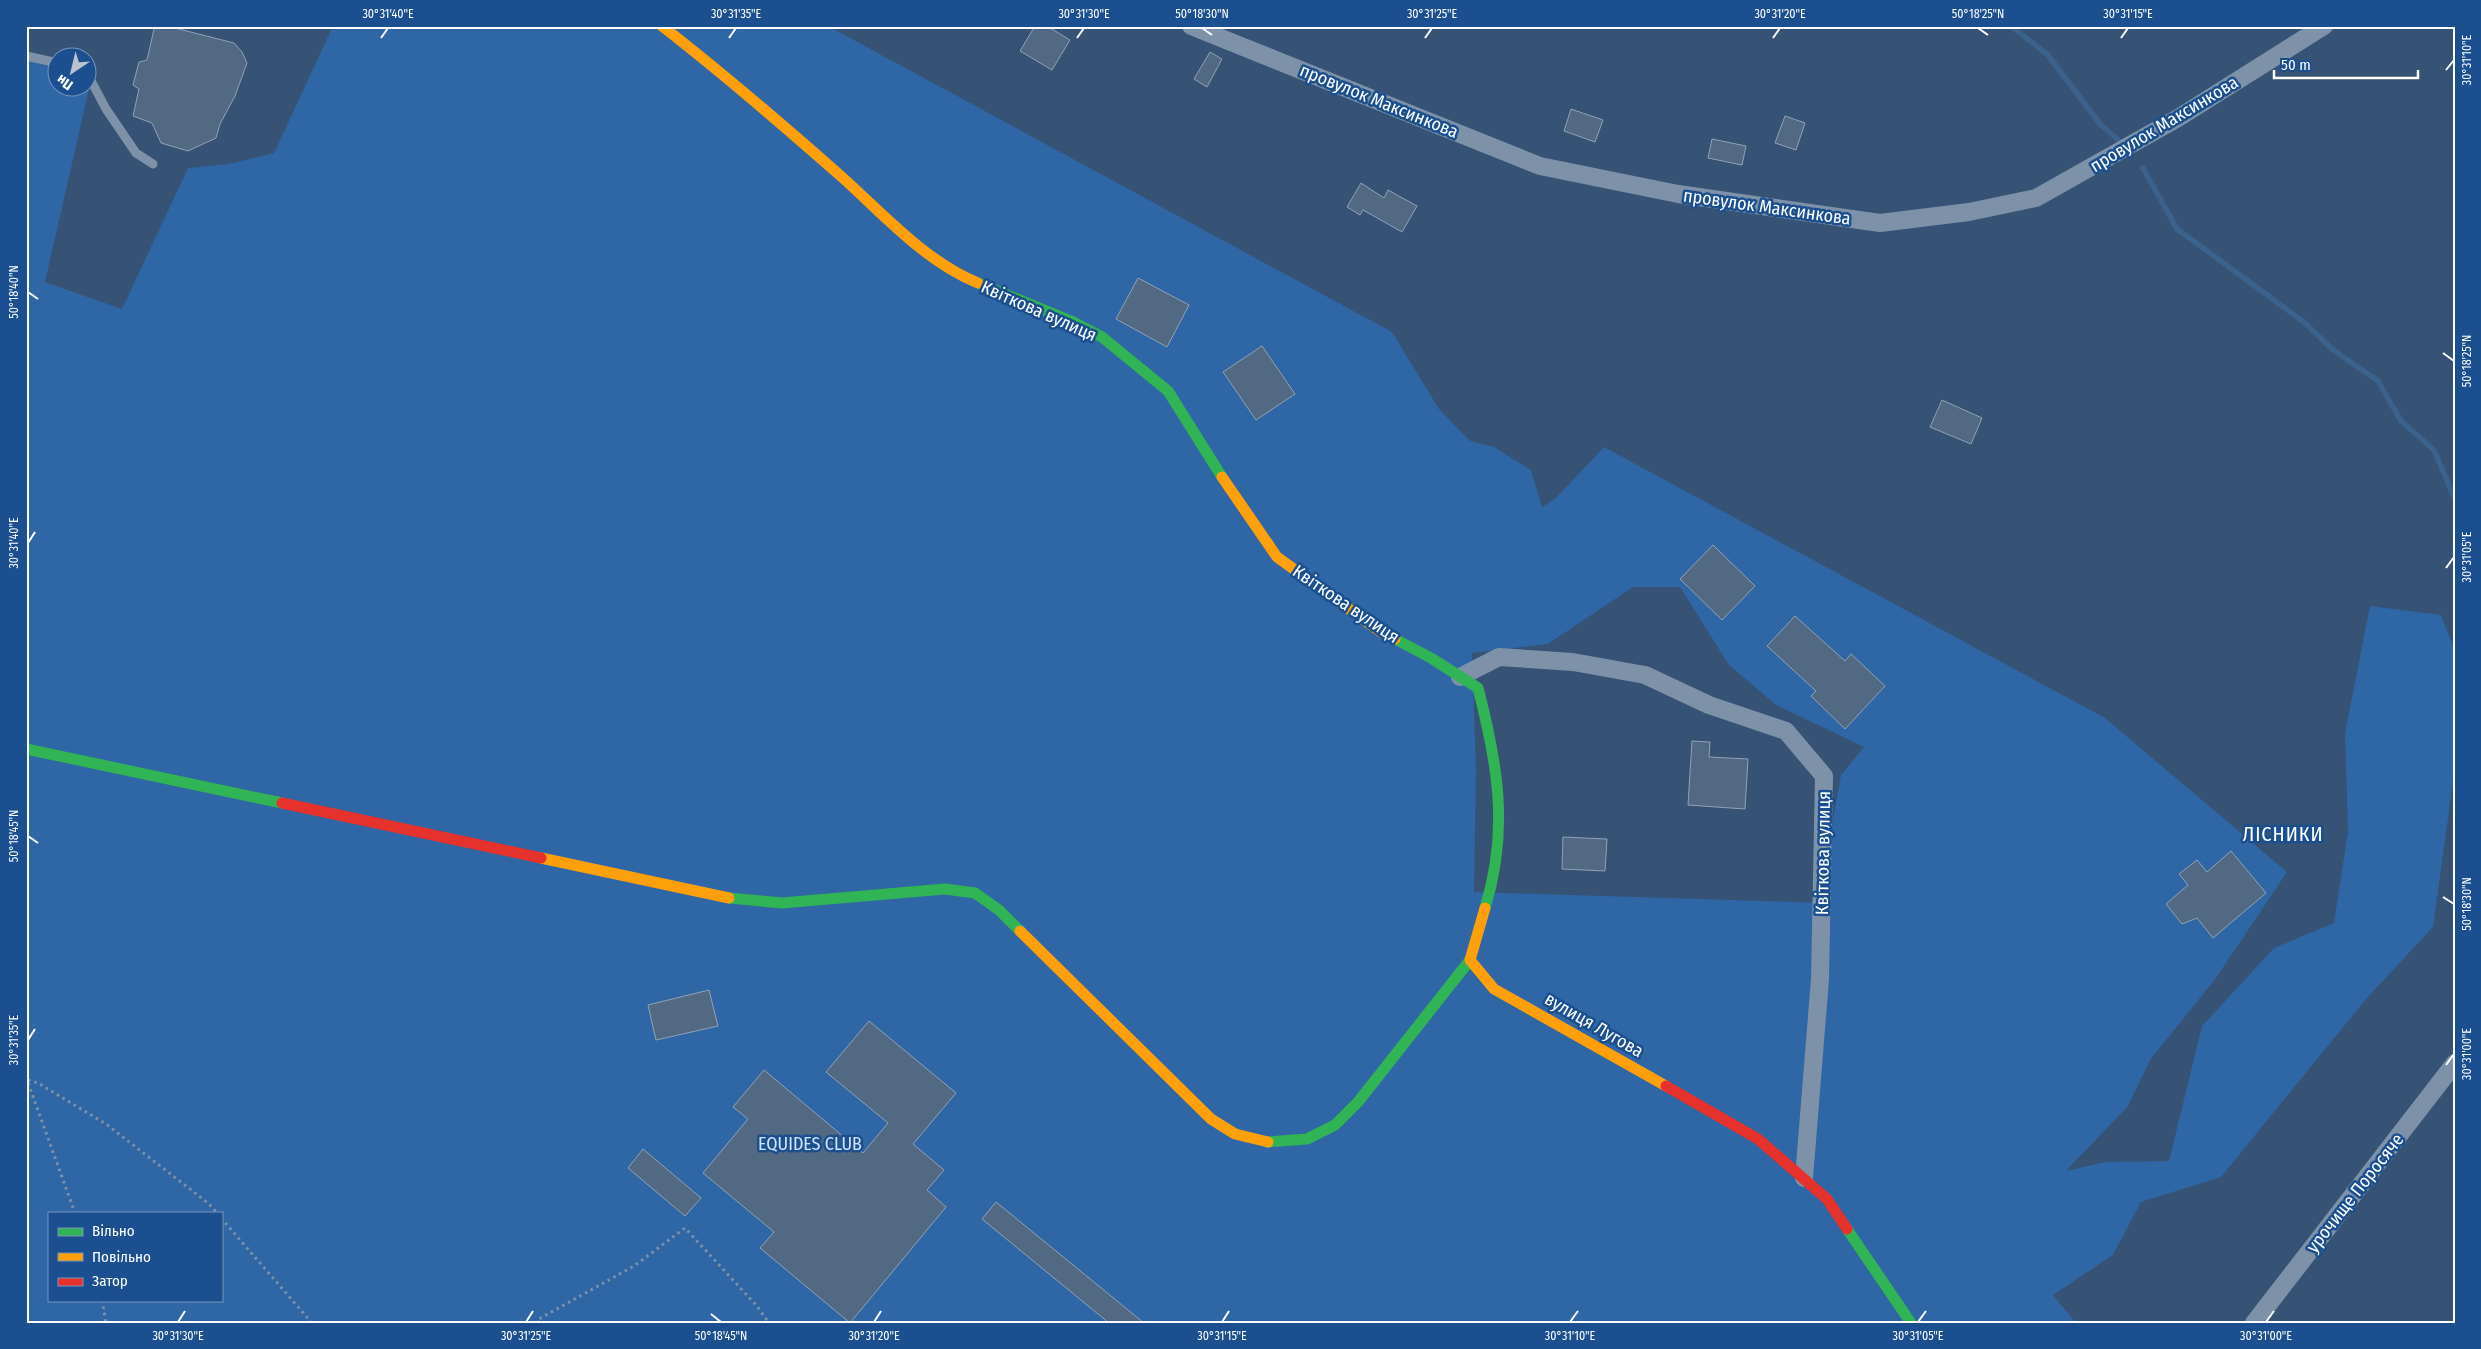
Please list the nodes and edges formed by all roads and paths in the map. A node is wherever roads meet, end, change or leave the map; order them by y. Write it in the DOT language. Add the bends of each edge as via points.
graph roads {
  1 [pos="662,26"];
  2 [pos="1191,26"];
  3 [pos="2324,26"];
  4 [pos="26,56"];
  5 [pos="48,61"];
  6 [pos="98,94"];
  7 [pos="154,164"];
  8 [pos="1460,677"];
  9 [pos="26,749"];
  10 [pos="1470,960"];
  11 [pos="2455,1063"];
  12 [pos="27,1078"];
  13 [pos="1804,1178"];
  14 [pos="75,1212"];
  15 [pos="215,1212"];
  16 [pos="222,1219"];
  17 [pos="102,1302"];
  18 [pos="106,1323"];
  19 [pos="312,1323"];
  20 [pos="538,1323"];
  21 [pos="769,1323"];
  22 [pos="1911,1323"];
  23 [pos="2254,1323"];
  1 -- 8 [label="street, Квіткова вулиця" via="738,86 921,248 962,277 1102,337 1168,391 1231,492 1277,557 1381,632"];
  2 -- 3 [label="street, провулок Максинкова" via="1540,166 1678,194 1880,223 1969,212 2036,198 2178,118"];
  4 -- 5 [label="lane"];
  6 -- 7 [label="lane" via="136,153"];
  8 -- 10 [label="street" via="1478,688 1493,745 1500,823 1494,880"];
  8 -- 13 [label="street, Квіткова вулиця" via="1499,658 1573,662 1645,675 1709,705 1786,731 1824,776 1820,979"];
  9 -- 10 [label="street" via="738,900 782,903 945,889 975,893 999,910 1211,1119 1235,1134 1263,1142 1307,1139 1335,1126 1358,1102"];
  10 -- 13 [label="street, вулиця Лугова" via="1494,989 1758,1139"];
  11 -- 23 [label="street, урочище Поросяче"];
  12 -- 14 [label="path"];
  12 -- 15 [label="path" via="106,1124"];
  13 -- 22 [label="street, вулиця Лугова" via="1827,1199"];
  16 -- 19 [label="path"];
  17 -- 18 [label="path"];
  20 -- 21 [label="path" via="537,1320 634,1266 685,1228"];
}
